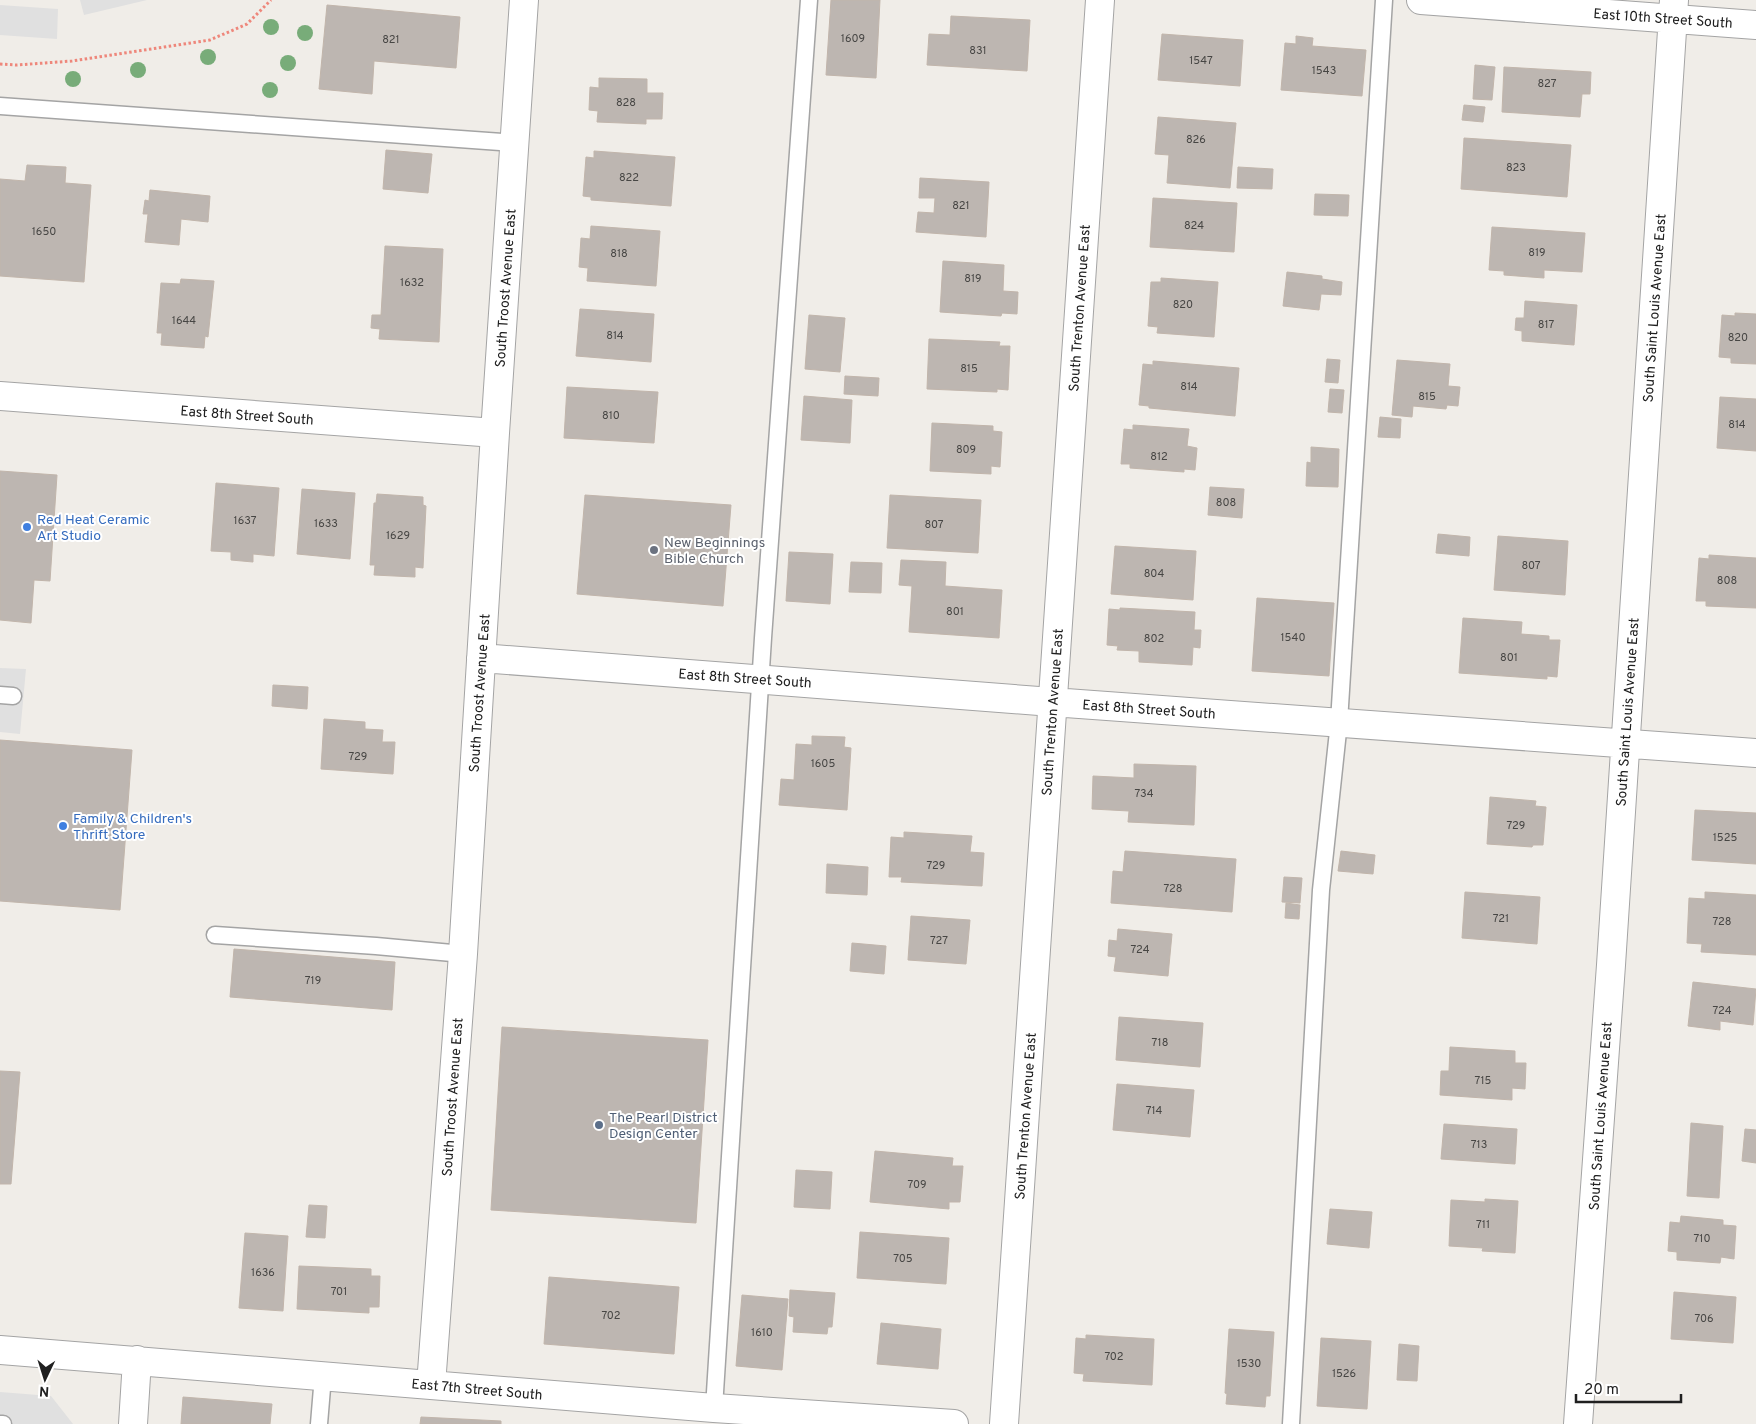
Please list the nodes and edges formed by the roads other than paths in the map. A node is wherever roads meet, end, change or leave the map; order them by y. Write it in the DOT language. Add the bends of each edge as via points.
graph roads {
  1 [pos="524,0"];
  2 [pos="809,0"];
  3 [pos="1100,0"];
  4 [pos="1384,0"];
  5 [pos="1421,0"];
  6 [pos="1674,10"];
  7 [pos="1756,25"];
  8 [pos="0,106"];
  9 [pos="515,143"];
  10 [pos="0,396"];
  11 [pos="495,434"];
  12 [pos="482,658"];
  13 [pos="761,679"];
  14 [pos="1052,702"];
  15 [pos="1339,722"];
  16 [pos="1624,744"];
  17 [pos="1756,753"];
  18 [pos="215,934"];
  19 [pos="463,954"];
  20 [pos="0,1350"];
  21 [pos="137,1360"];
  22 [pos="322,1376"];
  23 [pos="431,1385"];
  24 [pos="714,1408"];
  25 [pos="916,1423"];
  26 [pos="133,1424"];
  27 [pos="319,1424"];
  28 [pos="954,1424"];
  29 [pos="1004,1424"];
  30 [pos="1291,1424"];
  31 [pos="1578,1424"];
  1 -- 9 [label="street, South Troost Avenue East"];
  2 -- 13 [label="lane"];
  3 -- 14 [label="street, South Trenton Avenue East"];
  4 -- 15 [label="lane"];
  5 -- 6 [label="street, East 10th Street South"];
  6 -- 7 [label="street, East 10th Street South"];
  6 -- 16 [label="street, South Saint Louis Avenue East"];
  8 -- 9 [label="lane"];
  9 -- 11 [label="street, South Troost Avenue East"];
  10 -- 11 [label="street, East 8th Street South"];
  11 -- 12 [label="street, South Troost Avenue East"];
  12 -- 13 [label="street, East 8th Street South"];
  12 -- 19 [label="street, South Troost Avenue East"];
  13 -- 14 [label="street, East 8th Street South"];
  13 -- 24 [label="lane"];
  14 -- 15 [label="street, East 8th Street South"];
  14 -- 29 [label="street, South Trenton Avenue East"];
  15 -- 16 [label="street, East 8th Street South"];
  15 -- 30 [label="lane" via="1321,890"];
  16 -- 17 [label="street, East 8th Street South"];
  16 -- 31 [label="street, South Saint Louis Avenue East"];
  18 -- 19 [label="lane"];
  19 -- 23 [label="street, South Troost Avenue East"];
  20 -- 21 [label="street, East 7th Street South"];
  21 -- 22 [label="street, East 7th Street South"];
  21 -- 26 [label="street"];
  22 -- 23 [label="street, East 7th Street South"];
  22 -- 27 [label="lane"];
  23 -- 24 [label="street, East 7th Street South"];
  24 -- 25 [label="street, East 7th Street South"];
  25 -- 28 [label="street, East 7th Street South"];
}
